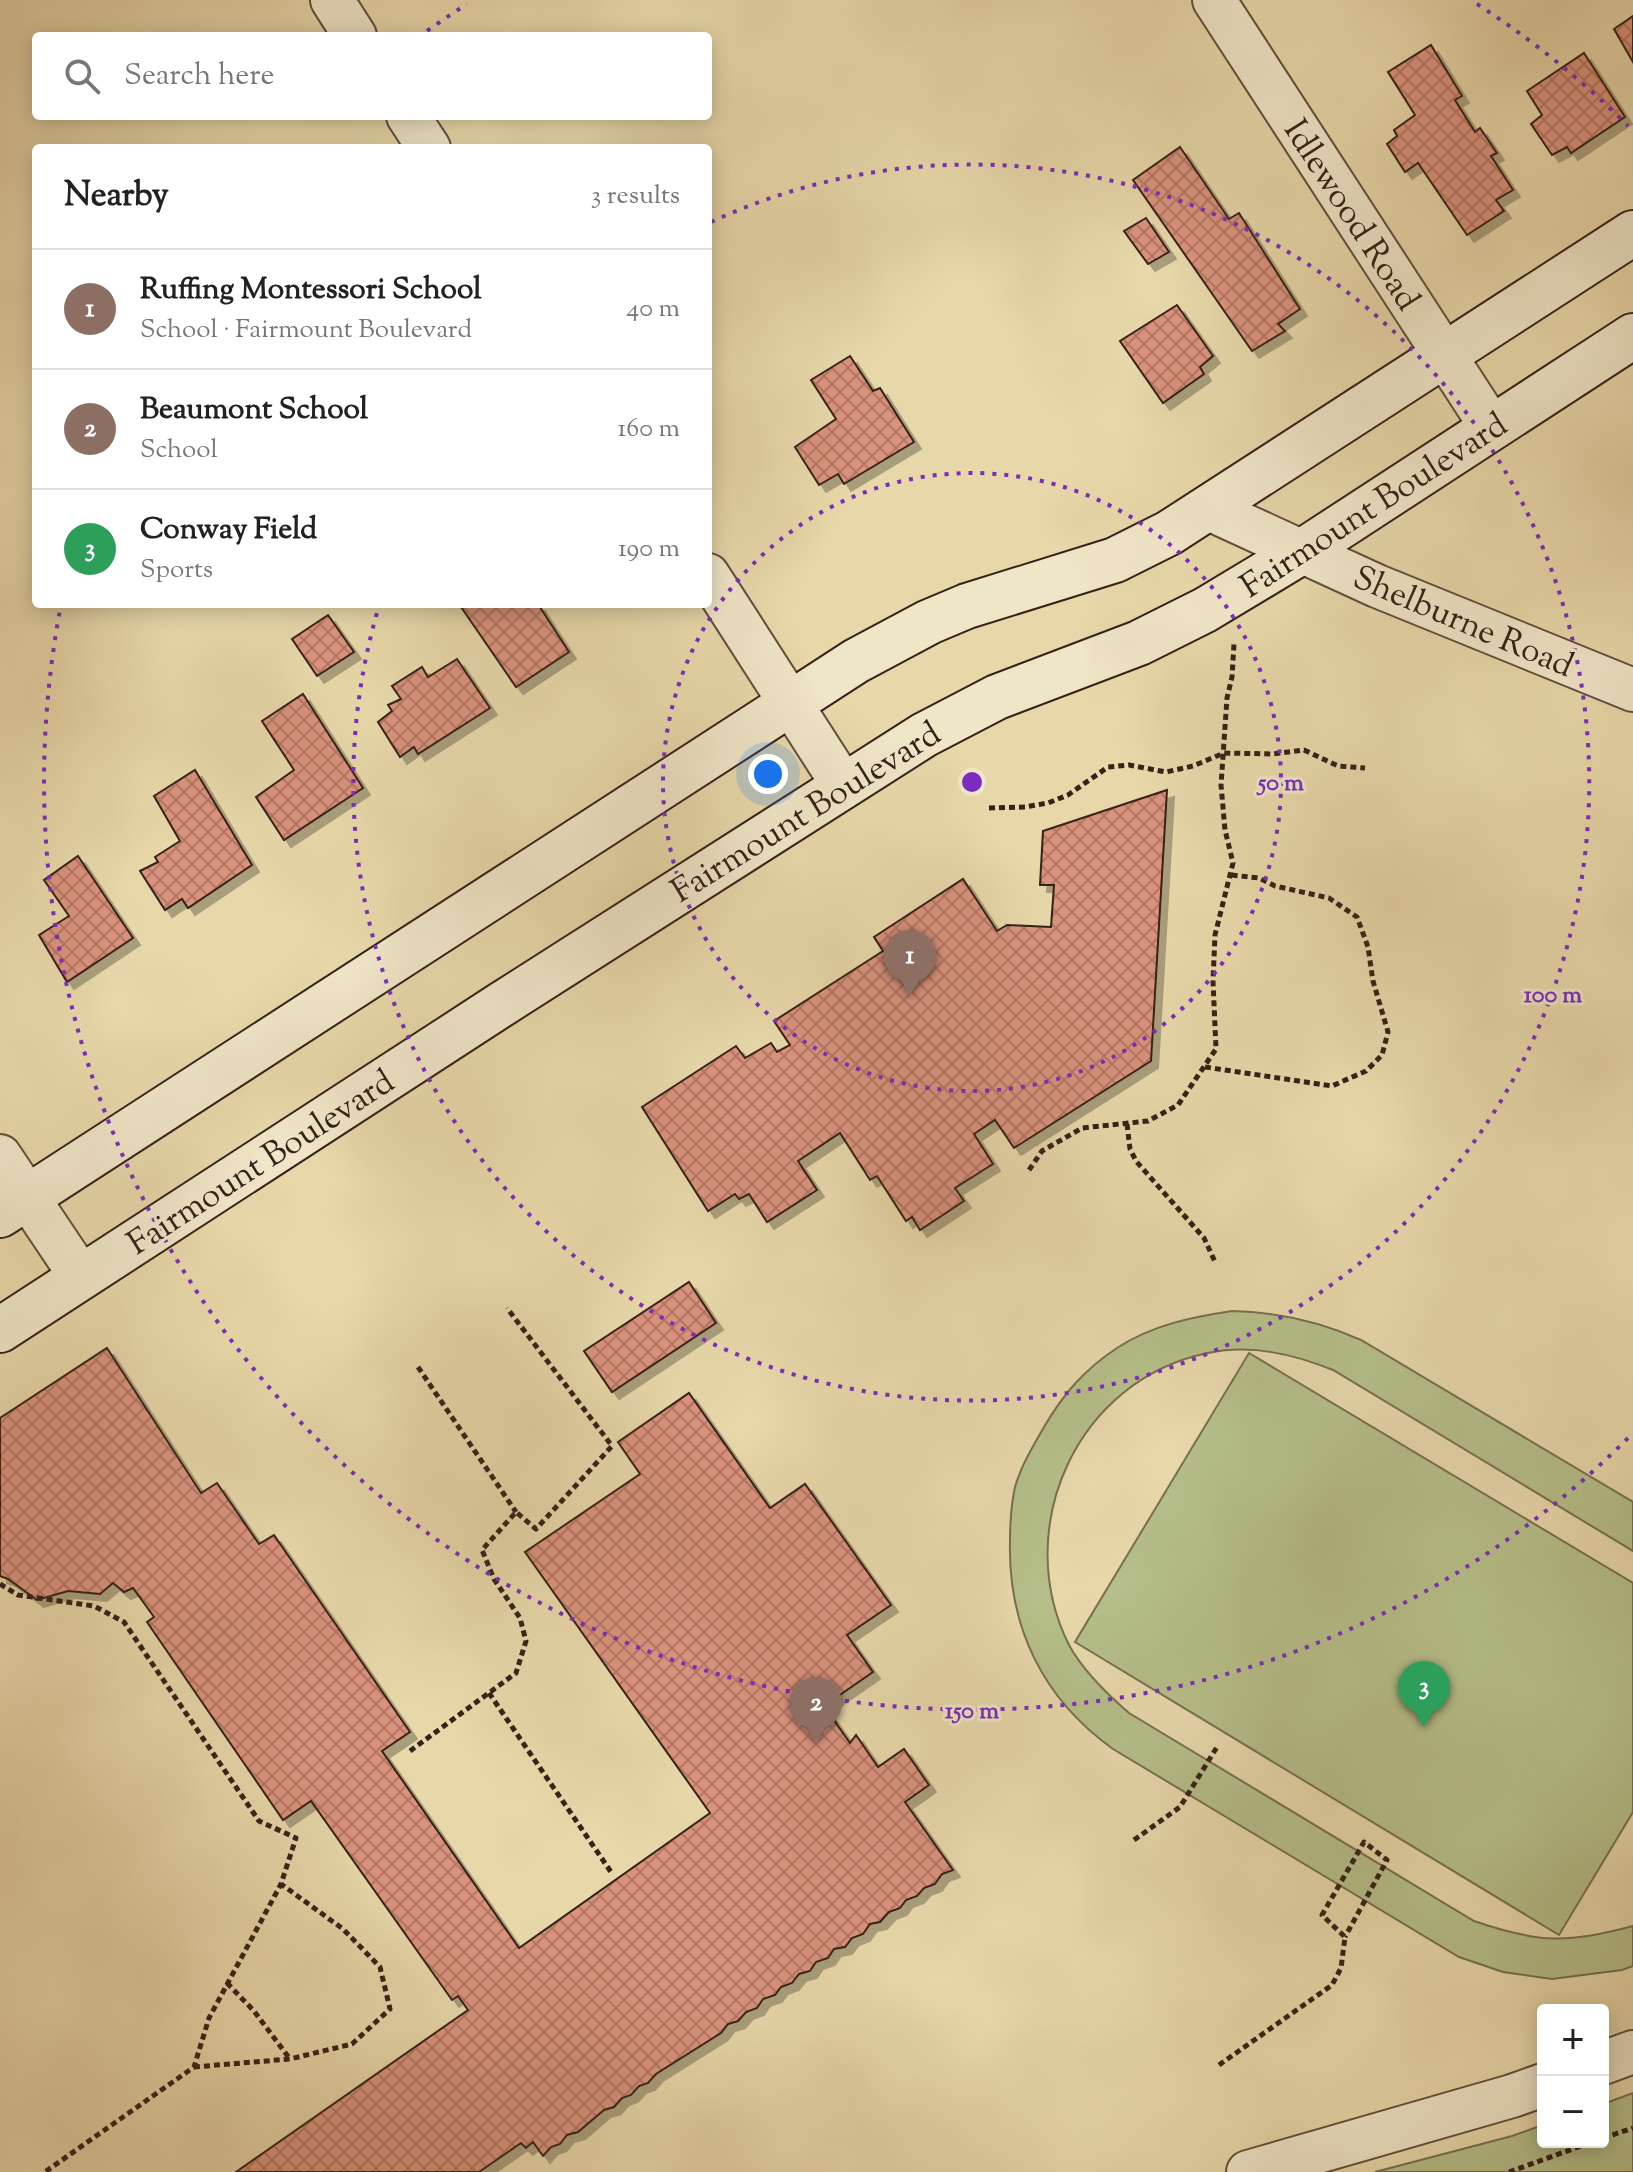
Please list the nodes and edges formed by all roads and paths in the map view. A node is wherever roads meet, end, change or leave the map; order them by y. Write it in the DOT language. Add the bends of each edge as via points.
graph roads {
  1 [pos="332,0"];
  2 [pos="1214,0"];
  3 [pos="352,32"];
  4 [pos="411,120"];
  5 [pos="426,144"];
  6 [pos="1633,233"];
  7 [pos="1633,336"];
  8 [pos="1445,356"];
  9 [pos="1492,428"];
  10 [pos="1209,509"];
  11 [pos="1303,551"];
  12 [pos="712,581"];
  13 [pos="1237,592"];
  14 [pos="1633,690"];
  15 [pos="791,702"];
  16 [pos="1224,753"];
  17 [pos="1365,768"];
  18 [pos="843,785"];
  19 [pos="989,808"];
  20 [pos="1231,875"];
  21 [pos="1205,1067"];
  22 [pos="1127,1124"];
  23 [pos="0,1156"];
  24 [pos="1029,1170"];
  25 [pos="14,1206"];
  26 [pos="1216,1264"];
  27 [pos="81,1277"];
  28 [pos="507,1308"];
  29 [pos="0,1330"];
  30 [pos="418,1367"];
  31 [pos="516,1512"];
  32 [pos="0,1584"];
  33 [pos="489,1693"];
  34 [pos="1217,1747"];
  35 [pos="410,1751"];
  36 [pos="1134,1840"];
  37 [pos="611,1872"];
  38 [pos="281,1884"];
  39 [pos="1345,1937"];
  40 [pos="227,1983"];
  41 [pos="1633,2052"];
  42 [pos="290,2059"];
  43 [pos="1609,2061"];
  44 [pos="1219,2065"];
  45 [pos="194,2067"];
  46 [pos="1537,2087"];
  47 [pos="1633,2128"];
  48 [pos="1609,2136"];
  49 [pos="1575,2148"];
  50 [pos="45,2172"];
  51 [pos="1248,2172"];
  52 [pos="1509,2172"];
  1 -- 3 [label="street"];
  2 -- 8 [label="street, Idlewood Road"];
  4 -- 5 [label="street"];
  6 -- 8 [label="main road"];
  7 -- 9 [label="main road, Fairmount Boulevard"];
  8 -- 9 [label="street, Idlewood Road"];
  8 -- 10 [label="main road"];
  9 -- 11 [label="main road, Fairmount Boulevard"];
  10 -- 11 [label="street, Shelburne Road"];
  10 -- 15 [label="main road" via="1115,560 929,622"];
  11 -- 13 [label="main road, Fairmount Boulevard"];
  11 -- 14 [label="street, Shelburne Road"];
  12 -- 15 [label="street"];
  13 -- 16 [label="path"];
  13 -- 18 [label="main road, Fairmount Boulevard" via="1139,643 959,715"];
  15 -- 18 [label="street"];
  15 -- 25 [label="main road"];
  16 -- 17 [label="path" via="1304,750 1338,766"];
  16 -- 19 [label="path" via="1166,772 1108,767 1048,803"];
  16 -- 20 [label="path" via="1221,785"];
  18 -- 27 [label="main road, Fairmount Boulevard"];
  20 -- 21 [label="path" via="1215,935 1216,1049"];
  20 -- 21 [label="path" via="1329,898 1357,917 1388,1032 1382,1055 1366,1071 1332,1086"];
  21 -- 22 [label="path" via="1178,1105 1148,1121"];
  22 -- 24 [label="path" via="1082,1128 1042,1151"];
  22 -- 26 [label="path" via="1136,1161 1204,1238"];
  23 -- 25 [label="street"];
  25 -- 27 [label="street"];
  27 -- 29 [label="main road, Fairmount Boulevard"];
  28 -- 31 [label="path" via="612,1446 536,1529"];
  30 -- 31 [label="path"];
  31 -- 33 [label="path" via="482,1550 520,1618 526,1641 516,1673"];
  32 -- 38 [label="path" via="18,1595 94,1606 124,1622 259,1821 296,1838"];
  33 -- 35 [label="path"];
  33 -- 37 [label="path"];
  34 -- 36 [label="path" via="1180,1807"];
  38 -- 40 [label="path"];
  38 -- 42 [label="path" via="343,1929 380,1967 390,2009 352,2044"];
  39 -- 39 [label="path" via="1322,1915 1364,1842 1387,1860"];
  39 -- 44 [label="path" via="1341,1968 1332,1985"];
  40 -- 42 [label="path"];
  40 -- 45 [label="path"];
  41 -- 43 [label="street"];
  42 -- 45 [label="path"];
  45 -- 50 [label="path"];
  46 -- 51 [label="street"];
  47 -- 48 [label="path"];
  49 -- 52 [label="path"];
}
